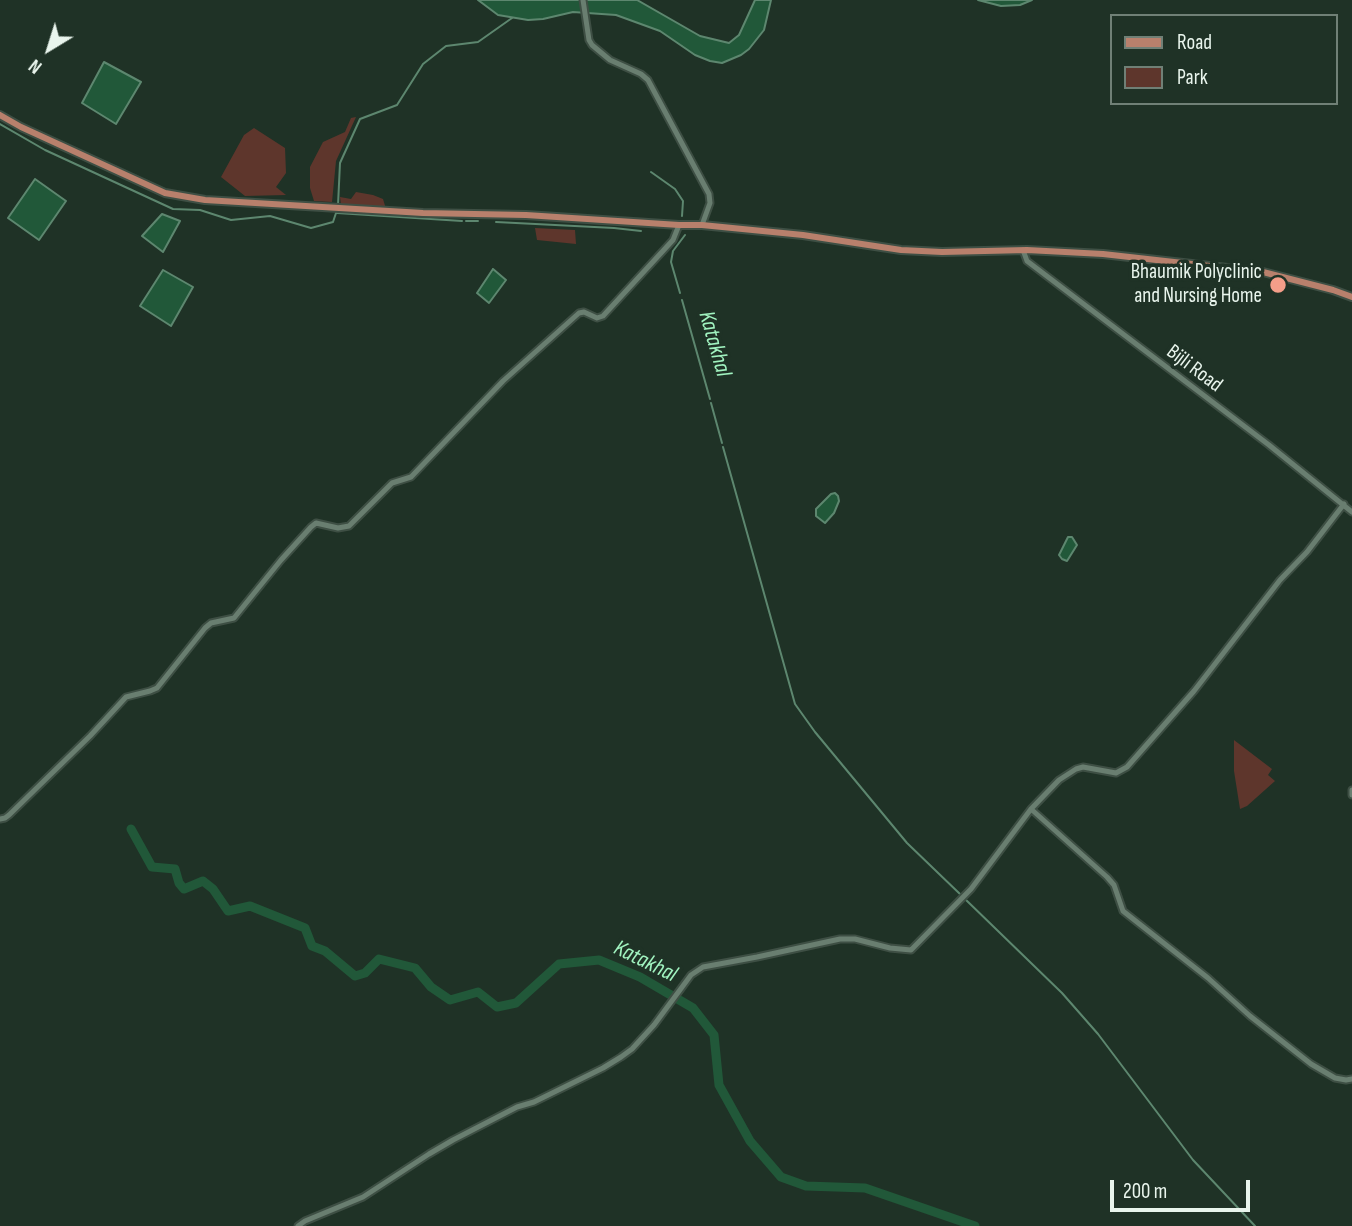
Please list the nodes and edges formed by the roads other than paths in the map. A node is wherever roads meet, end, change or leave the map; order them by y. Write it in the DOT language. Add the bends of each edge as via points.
graph roads {
  1 [pos="583,0"];
  2 [pos="0,115"];
  3 [pos="679,225"];
  4 [pos="702,225"];
  5 [pos="1023,250"];
  6 [pos="1352,297"];
  7 [pos="1344,505"];
  8 [pos="1352,512"];
  9 [pos="1031,809"];
  10 [pos="0,819"];
  11 [pos="1352,1079"];
  12 [pos="298,1226"];
  1 -- 4 [label="street" via="589,40 610,60 648,80 709,194"];
  2 -- 3 [label="main road" via="165,193 205,200"];
  3 -- 4 [label="main road"];
  3 -- 10 [label="street" via="673,240 603,316 579,313 503,381 411,477 392,483 349,526 316,523 310,527 234,618 205,628 157,688 126,697 66,760"];
  4 -- 5 [label="main road" via="901,250"];
  5 -- 6 [label="main road" via="1260,272"];
  5 -- 7 [label="street, Bijli Road" via="1027,261"];
  7 -- 8 [label="street, Bijli Road"];
  7 -- 9 [label="street" via="1194,691 1127,766 1116,773 1076,768"];
  9 -- 11 [label="street" via="1107,877 1124,911 1311,1064 1335,1078"];
  9 -- 12 [label="street" via="971,889 911,950 841,939 703,967 691,975 632,1049 603,1068 517,1107 429,1154 363,1197"];
}
